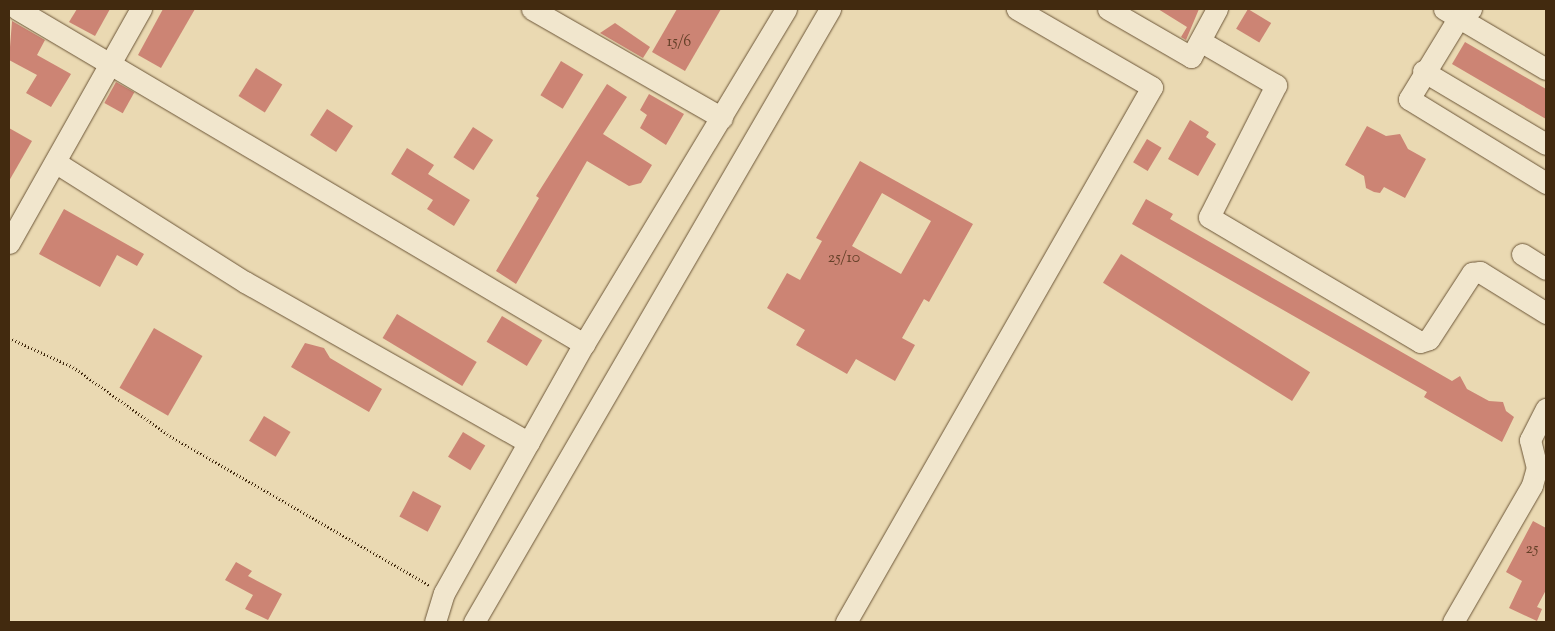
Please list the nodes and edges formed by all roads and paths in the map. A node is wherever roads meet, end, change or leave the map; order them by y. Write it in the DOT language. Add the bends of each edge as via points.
graph roads {
  1 [pos="17,9"];
  2 [pos="141,9"];
  3 [pos="532,9"];
  4 [pos="786,9"];
  5 [pos="830,9"];
  6 [pos="1017,9"];
  7 [pos="1108,9"];
  8 [pos="1218,9"];
  9 [pos="1458,12"];
  10 [pos="1200,41"];
  11 [pos="112,63"];
  12 [pos="1546,69"];
  13 [pos="1423,72"];
  14 [pos="722,118"];
  15 [pos="1546,144"];
  16 [pos="55,162"];
  17 [pos="1546,183"];
  18 [pos="9,244"];
  19 [pos="1522,254"];
  20 [pos="1546,269"];
  21 [pos="1546,312"];
  22 [pos="9,338"];
  23 [pos="584,344"];
  24 [pos="1546,409"];
  25 [pos="529,442"];
  26 [pos="444,593"];
  27 [pos="435,622"];
  28 [pos="474,622"];
  29 [pos="846,622"];
  30 [pos="1453,622"];
  1 -- 11 [label="street"];
  2 -- 11 [label="street"];
  3 -- 14 [label="street"];
  4 -- 14 [label="street"];
  5 -- 28 [label="street"];
  6 -- 29 [label="street" via="1152,87"];
  7 -- 10 [label="street" via="1191,57"];
  8 -- 10 [label="street"];
  9 -- 12 [label="street"];
  9 -- 13 [label="street"];
  10 -- 21 [label="street" via="1276,85 1208,217 1420,342 1429,339 1472,273 1480,272"];
  11 -- 16 [label="street"];
  11 -- 23 [label="street"];
  13 -- 15 [label="street"];
  13 -- 17 [label="street" via="1409,99 1413,103"];
  14 -- 23 [label="street"];
  16 -- 18 [label="street"];
  16 -- 25 [label="street" via="245,282"];
  19 -- 20 [label="street"];
  22 -- 26 [label="path" via="73,366 170,436"];
  23 -- 25 [label="street"];
  24 -- 30 [label="street" via="1530,440 1537,468 1532,485"];
  25 -- 26 [label="street"];
  26 -- 27 [label="street"];
}
